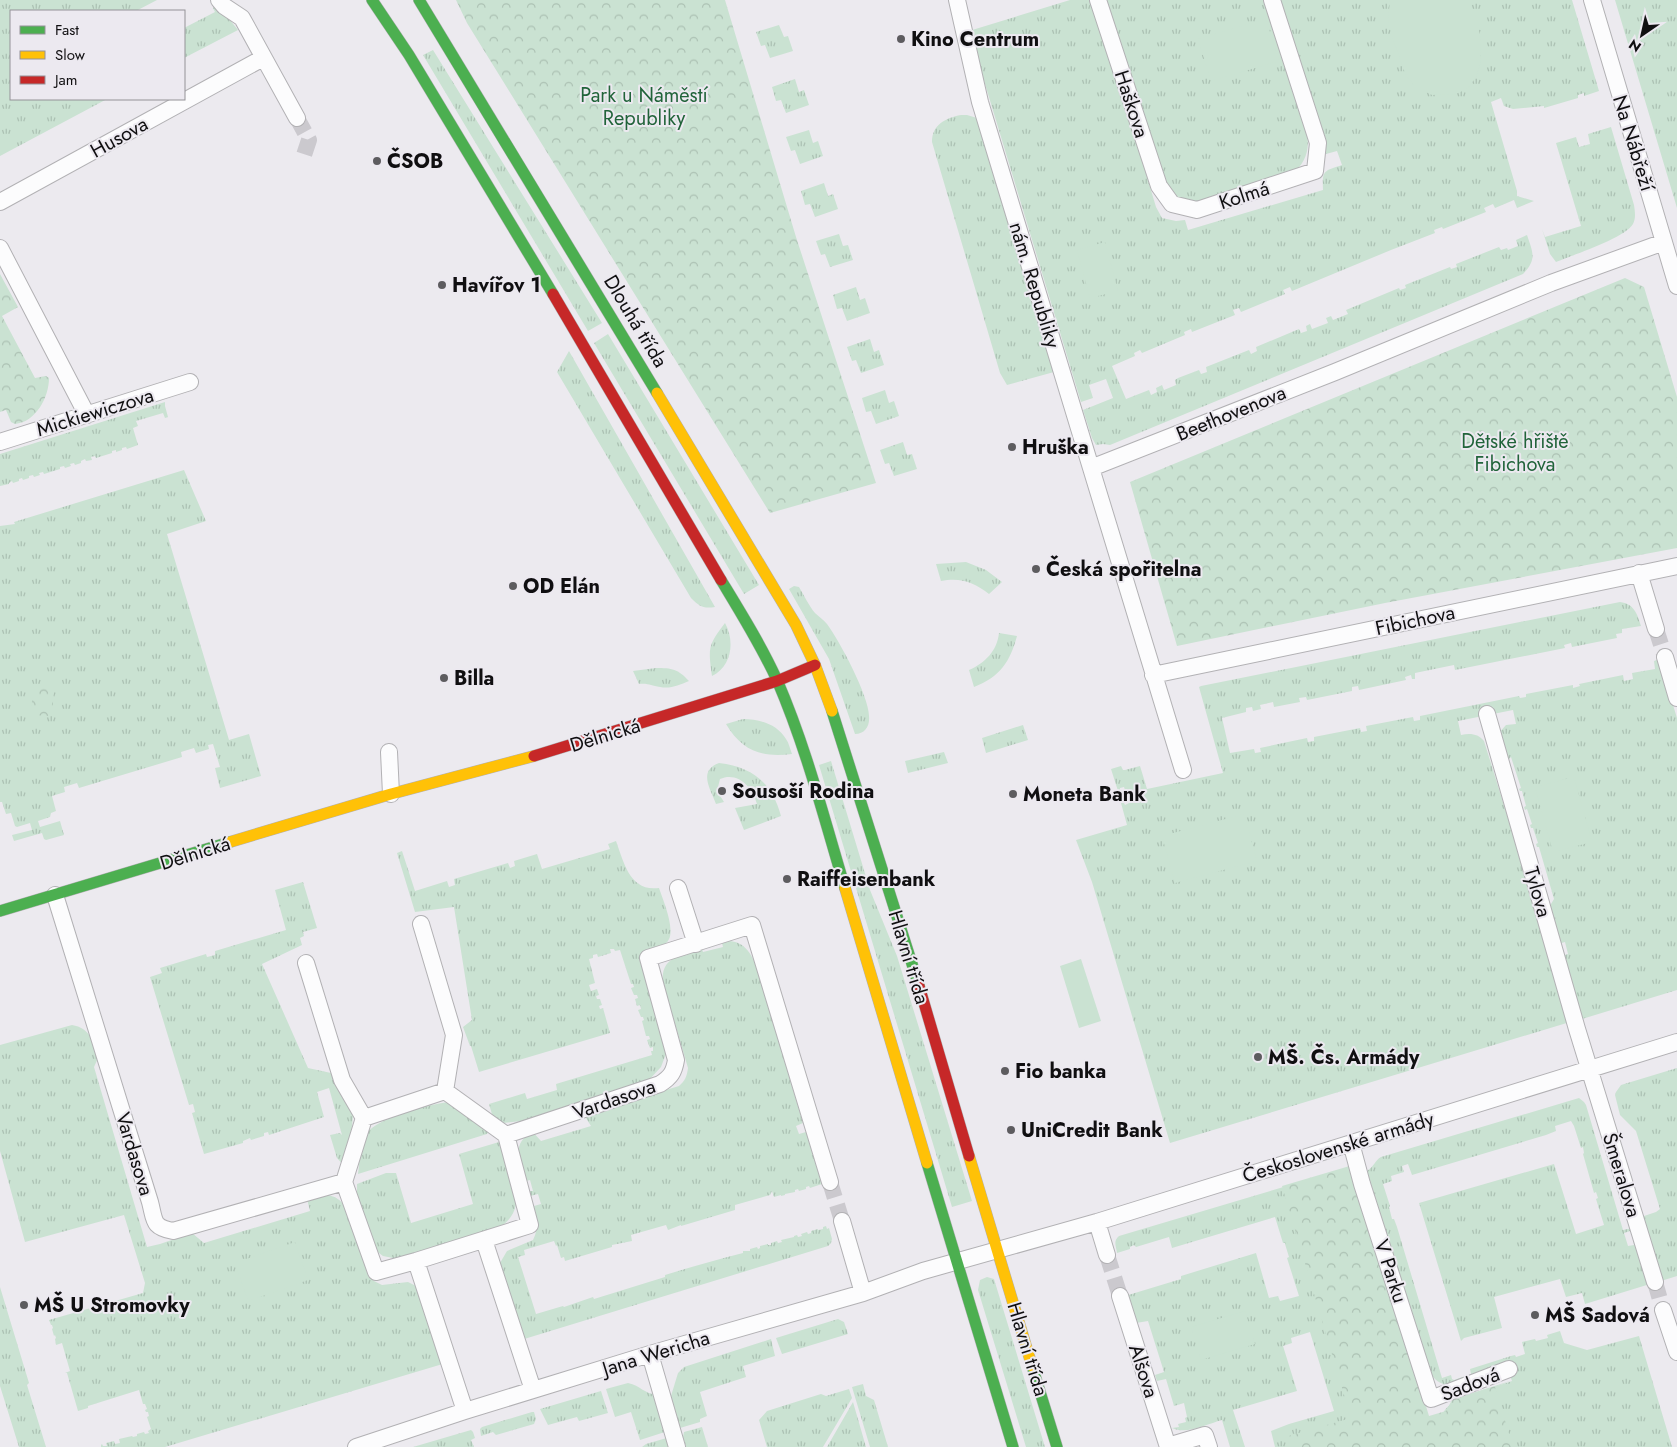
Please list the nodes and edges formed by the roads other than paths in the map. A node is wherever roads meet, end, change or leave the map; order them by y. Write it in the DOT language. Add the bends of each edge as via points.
graph roads {
  1 [pos="219,0"];
  2 [pos="372,0"];
  3 [pos="419,0"];
  4 [pos="957,0"];
  5 [pos="1098,0"];
  6 [pos="1272,0"];
  7 [pos="1592,0"];
  8 [pos="391,8"];
  9 [pos="388,23"];
  10 [pos="263,58"];
  11 [pos="297,118"];
  12 [pos="0,202"];
  13 [pos="1172,204"];
  14 [pos="1664,242"];
  15 [pos="0,248"];
  16 [pos="1677,286"];
  17 [pos="190,382"];
  18 [pos="87,415"];
  19 [pos="0,442"];
  20 [pos="1091,468"];
  21 [pos="1677,566"];
  22 [pos="1639,573"];
  23 [pos="1656,629"];
  24 [pos="1665,656"];
  25 [pos="816,665"];
  26 [pos="1153,675"];
  27 [pos="777,681"];
  28 [pos="1677,698"];
  29 [pos="1487,714"];
  30 [pos="389,752"];
  31 [pos="1183,770"];
  32 [pos="391,794"];
  33 [pos="678,888"];
  34 [pos="54,895"];
  35 [pos="0,911"];
  36 [pos="421,924"];
  37 [pos="696,944"];
  38 [pos="306,963"];
  39 [pos="1677,1042"];
  40 [pos="1589,1069"];
  41 [pos="445,1091"];
  42 [pos="364,1118"];
  43 [pos="506,1135"];
  44 [pos="1351,1143"];
  45 [pos="344,1182"];
  46 [pos="830,1182"];
  47 [pos="842,1221"];
  48 [pos="1097,1222"];
  49 [pos="484,1240"];
  50 [pos="998,1251"];
  51 [pos="1107,1255"];
  52 [pos="416,1261"];
  53 [pos="958,1262"];
  54 [pos="1655,1282"];
  55 [pos="863,1293"];
  56 [pos="1120,1296"];
  57 [pos="1663,1310"];
  58 [pos="1677,1352"];
  59 [pos="650,1354"];
  60 [pos="1509,1369"];
  61 [pos="533,1390"];
  62 [pos="1431,1399"];
  63 [pos="465,1410"];
  64 [pos="1168,1446"];
  65 [pos="356,1447"];
  66 [pos="677,1447"];
  67 [pos="1014,1447"];
  68 [pos="1057,1447"];
  69 [pos="1209,1447"];
  1 -- 10 [label="street" via="242,18"];
  2 -- 9 [label="main road"];
  3 -- 25 [label="main road, Dlouhá třída" via="773,586"];
  4 -- 20 [label="street, nám. Republiky" via="980,102"];
  5 -- 13 [label="street, Haškova" via="1159,186"];
  6 -- 13 [label="street, Kolmá" via="1318,143 1315,171 1197,210"];
  7 -- 14 [label="street, Na Nábřeží"];
  8 -- 9 [label="main road"];
  9 -- 27 [label="main road" via="604,380 759,644"];
  10 -- 11 [label="street"];
  10 -- 12 [label="street, Husova"];
  14 -- 16 [label="street, Na Nábřeží"];
  14 -- 20 [label="street, Beethovenova" via="1551,283"];
  15 -- 18 [label="street"];
  17 -- 18 [label="street, Mickiewiczova"];
  18 -- 19 [label="street, Mickiewiczova"];
  20 -- 26 [label="street"];
  21 -- 22 [label="street, Fibichova"];
  22 -- 23 [label="street"];
  22 -- 26 [label="street, Fibichova"];
  24 -- 28 [label="street"];
  25 -- 27 [label="main road, Dělnická"];
  25 -- 50 [label="main road, Hlavní třída" via="838,725"];
  26 -- 31 [label="street"];
  27 -- 32 [label="main road, Dělnická" via="555,750"];
  27 -- 53 [label="main road" via="807,759"];
  29 -- 40 [label="street, Tylova"];
  30 -- 32 [label="street"];
  32 -- 34 [label="main road, Dělnická"];
  33 -- 37 [label="street"];
  34 -- 35 [label="main road, Dělnická"];
  34 -- 45 [label="street, Vardasova" via="155,1224 173,1231"];
  36 -- 41 [label="street" via="454,1035"];
  37 -- 43 [label="street, Vardasova" via="648,958 676,1060 673,1074 660,1084"];
  37 -- 46 [label="street, Vardasova" via="752,926"];
  38 -- 42 [label="street" via="342,1080"];
  39 -- 40 [label="street, Československé armády"];
  40 -- 44 [label="street, Československé armády"];
  40 -- 54 [label="street, Šmeralova"];
  41 -- 42 [label="street"];
  41 -- 43 [label="street"];
  42 -- 45 [label="street"];
  43 -- 49 [label="street" via="530,1226"];
  44 -- 48 [label="street, Československé armády"];
  44 -- 62 [label="street, V Parku"];
  45 -- 52 [label="street" via="376,1272"];
  47 -- 55 [label="street"];
  48 -- 50 [label="street, Československé armády"];
  48 -- 51 [label="street"];
  49 -- 52 [label="street"];
  49 -- 61 [label="street"];
  50 -- 53 [label="street"];
  50 -- 68 [label="main road, Hlavní třída"];
  52 -- 63 [label="street"];
  53 -- 55 [label="street, Jana Wericha"];
  53 -- 67 [label="main road"];
  55 -- 59 [label="street, Jana Wericha"];
  56 -- 64 [label="street, Alšova"];
  57 -- 58 [label="street"];
  59 -- 61 [label="street, Jana Wericha"];
  59 -- 66 [label="street"];
  60 -- 62 [label="street, Sadová"];
  61 -- 63 [label="street, Jana Wericha"];
  63 -- 65 [label="street, Jana Wericha"];
  64 -- 69 [label="street, Alšova" via="1205,1435"];
}
